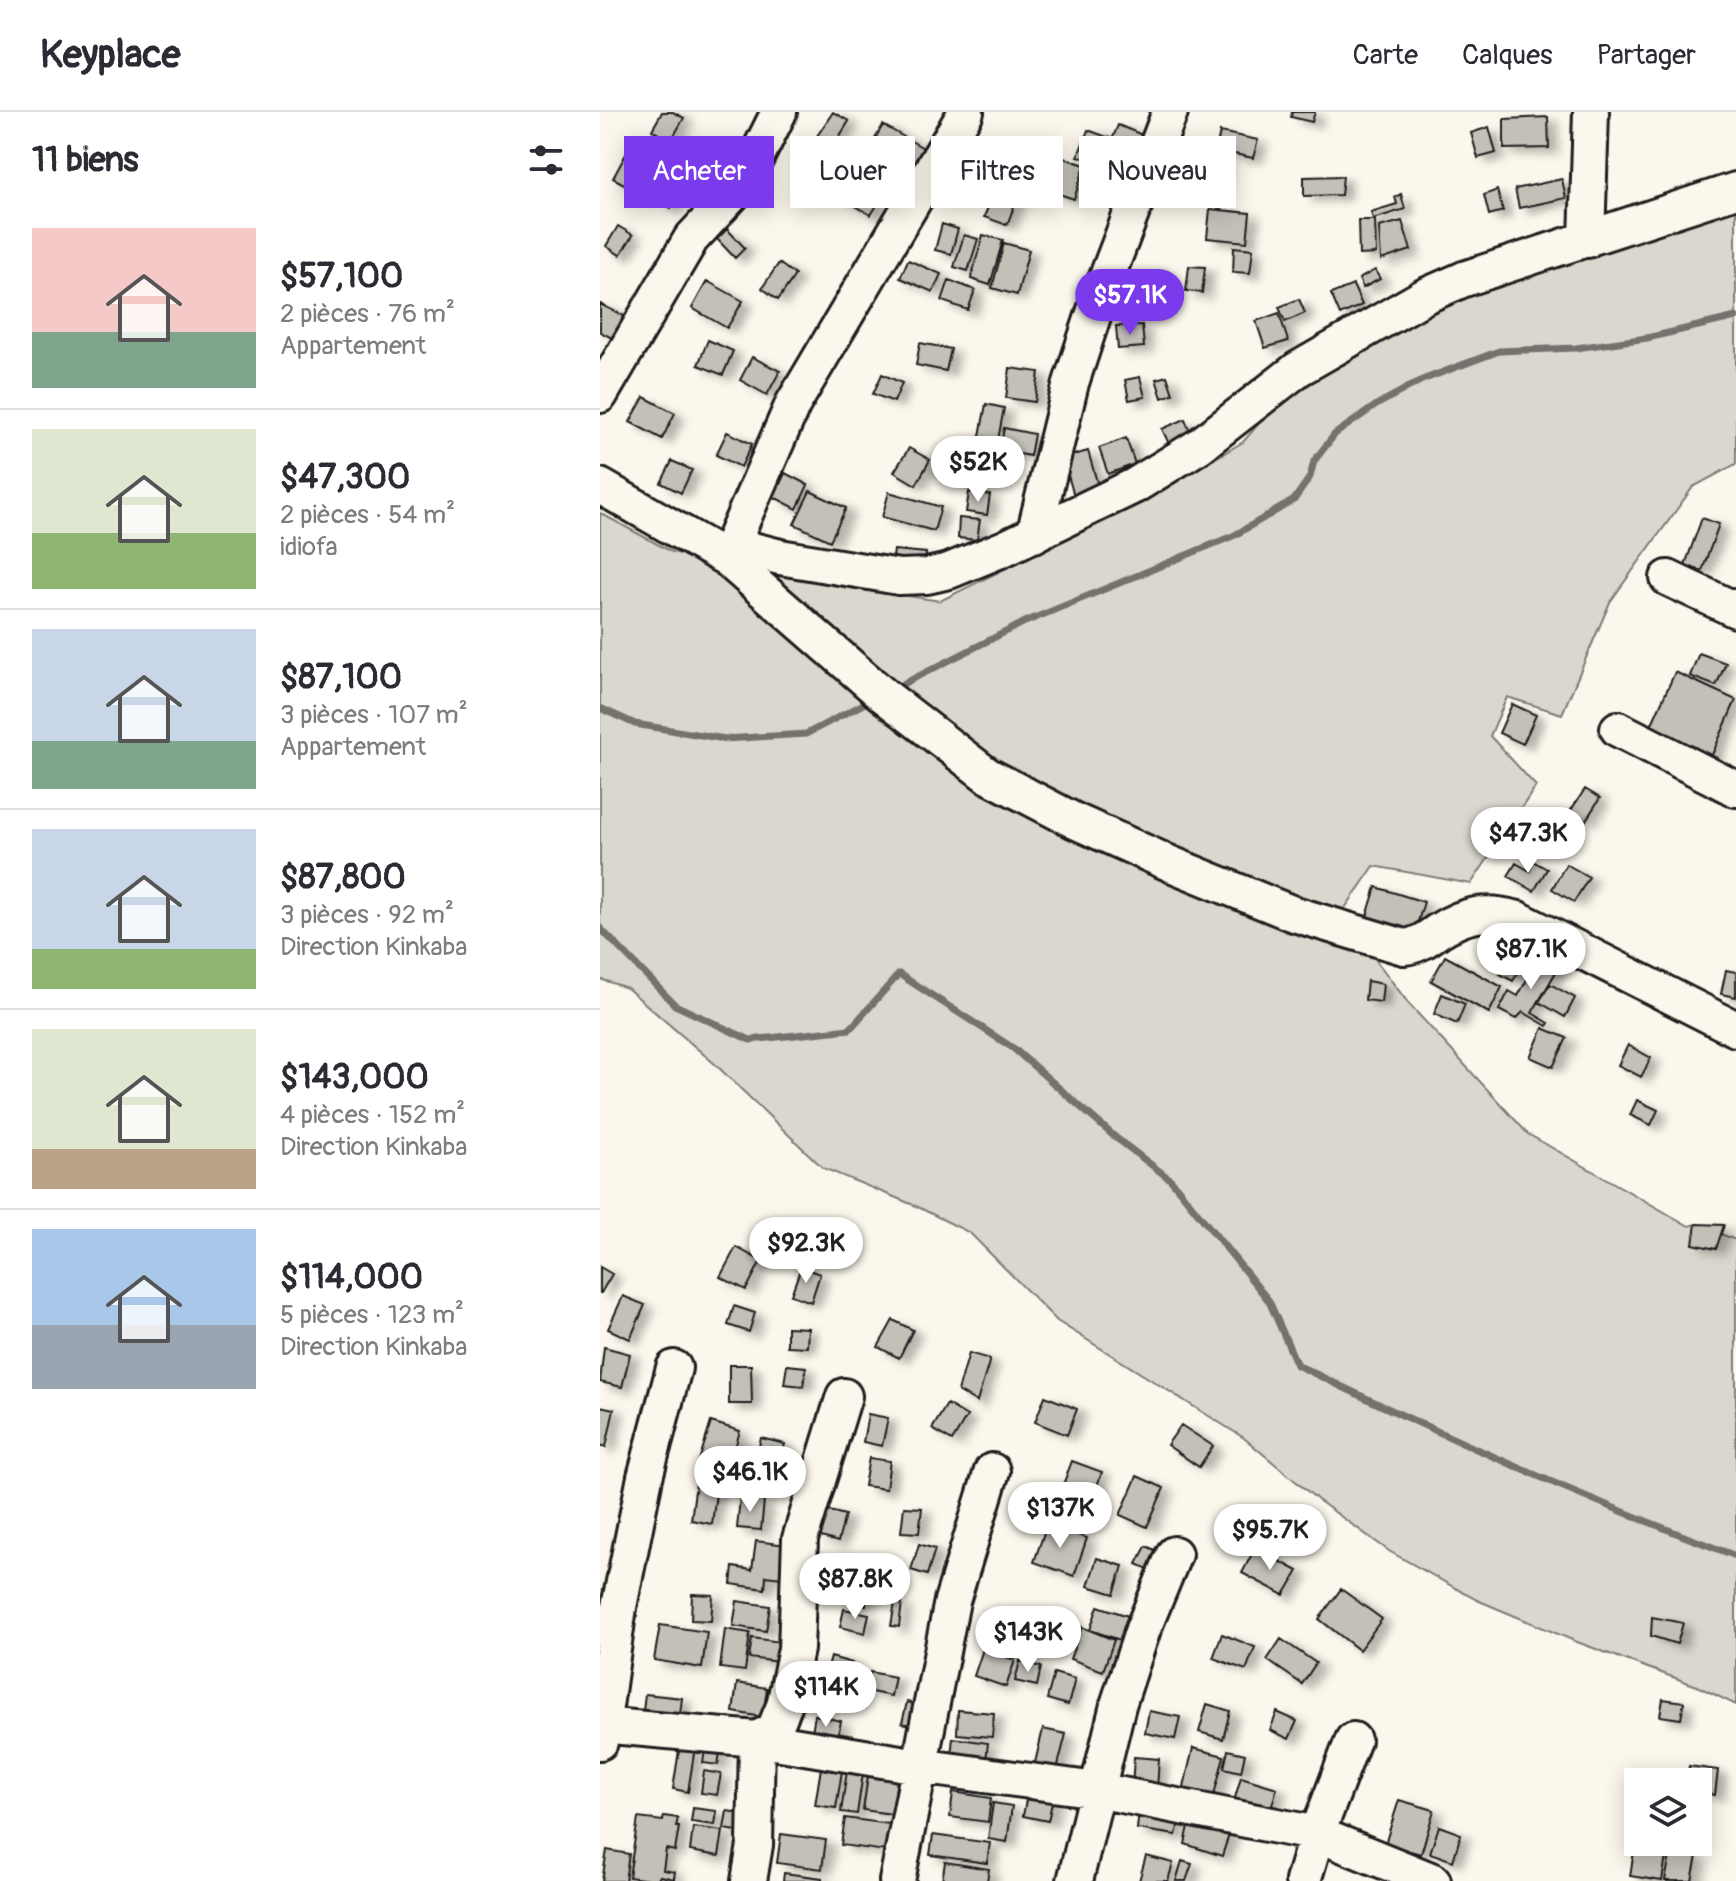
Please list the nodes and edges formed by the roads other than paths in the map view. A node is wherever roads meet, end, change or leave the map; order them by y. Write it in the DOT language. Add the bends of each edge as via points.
graph roads {
  1 [pos="779,112"];
  2 [pos="966,112"];
  3 [pos="1170,112"];
  4 [pos="1591,112"];
  5 [pos="1736,190"];
  6 [pos="1587,240"];
  7 [pos="600,395"];
  8 [pos="600,486"];
  9 [pos="1034,535"];
  10 [pos="730,552"];
  11 [pos="1668,578"];
  12 [pos="1736,610"];
  13 [pos="1618,729"];
  14 [pos="1736,789"];
  15 [pos="1736,1029"];
  16 [pos="674,1368"];
  17 [pos="844,1396"];
  18 [pos="992,1471"];
  19 [pos="1174,1554"];
  20 [pos="601,1731"];
  21 [pos="757,1739"];
  22 [pos="1353,1740"];
  23 [pos="918,1766"];
  24 [pos="1097,1790"];
  25 [pos="1317,1834"];
  26 [pos="749,1881"];
  27 [pos="897,1881"];
  28 [pos="1075,1881"];
  29 [pos="1303,1881"];
  30 [pos="1433,1881"];
  1 -- 7 [label="street" via="744,182 691,239"];
  2 -- 10 [label="street" via="793,404"];
  3 -- 9 [label="street" via="1071,383"];
  4 -- 6 [label="street"];
  5 -- 6 [label="street"];
  6 -- 9 [label="street" via="1425,296 1298,369 1199,446 1134,486"];
  8 -- 10 [label="street"];
  9 -- 10 [label="street" via="927,576 899,577"];
  10 -- 15 [label="street" via="882,694 987,775 1075,821 1291,913 1404,947 1413,947 1453,922 1496,912"];
  11 -- 12 [label="street"];
  13 -- 14 [label="street"];
  16 -- 20 [label="street" via="645,1477"];
  17 -- 21 [label="street" via="800,1539 796,1649 784,1706 774,1730"];
  18 -- 23 [label="street" via="952,1601"];
  19 -- 24 [label="street" via="1118,1705"];
  20 -- 21 [label="street"];
  21 -- 23 [label="street"];
  21 -- 26 [label="street"];
  22 -- 25 [label="street"];
  23 -- 24 [label="street"];
  23 -- 27 [label="street"];
  24 -- 25 [label="street"];
  24 -- 28 [label="street"];
  25 -- 29 [label="street"];
  25 -- 30 [label="street"];
}
